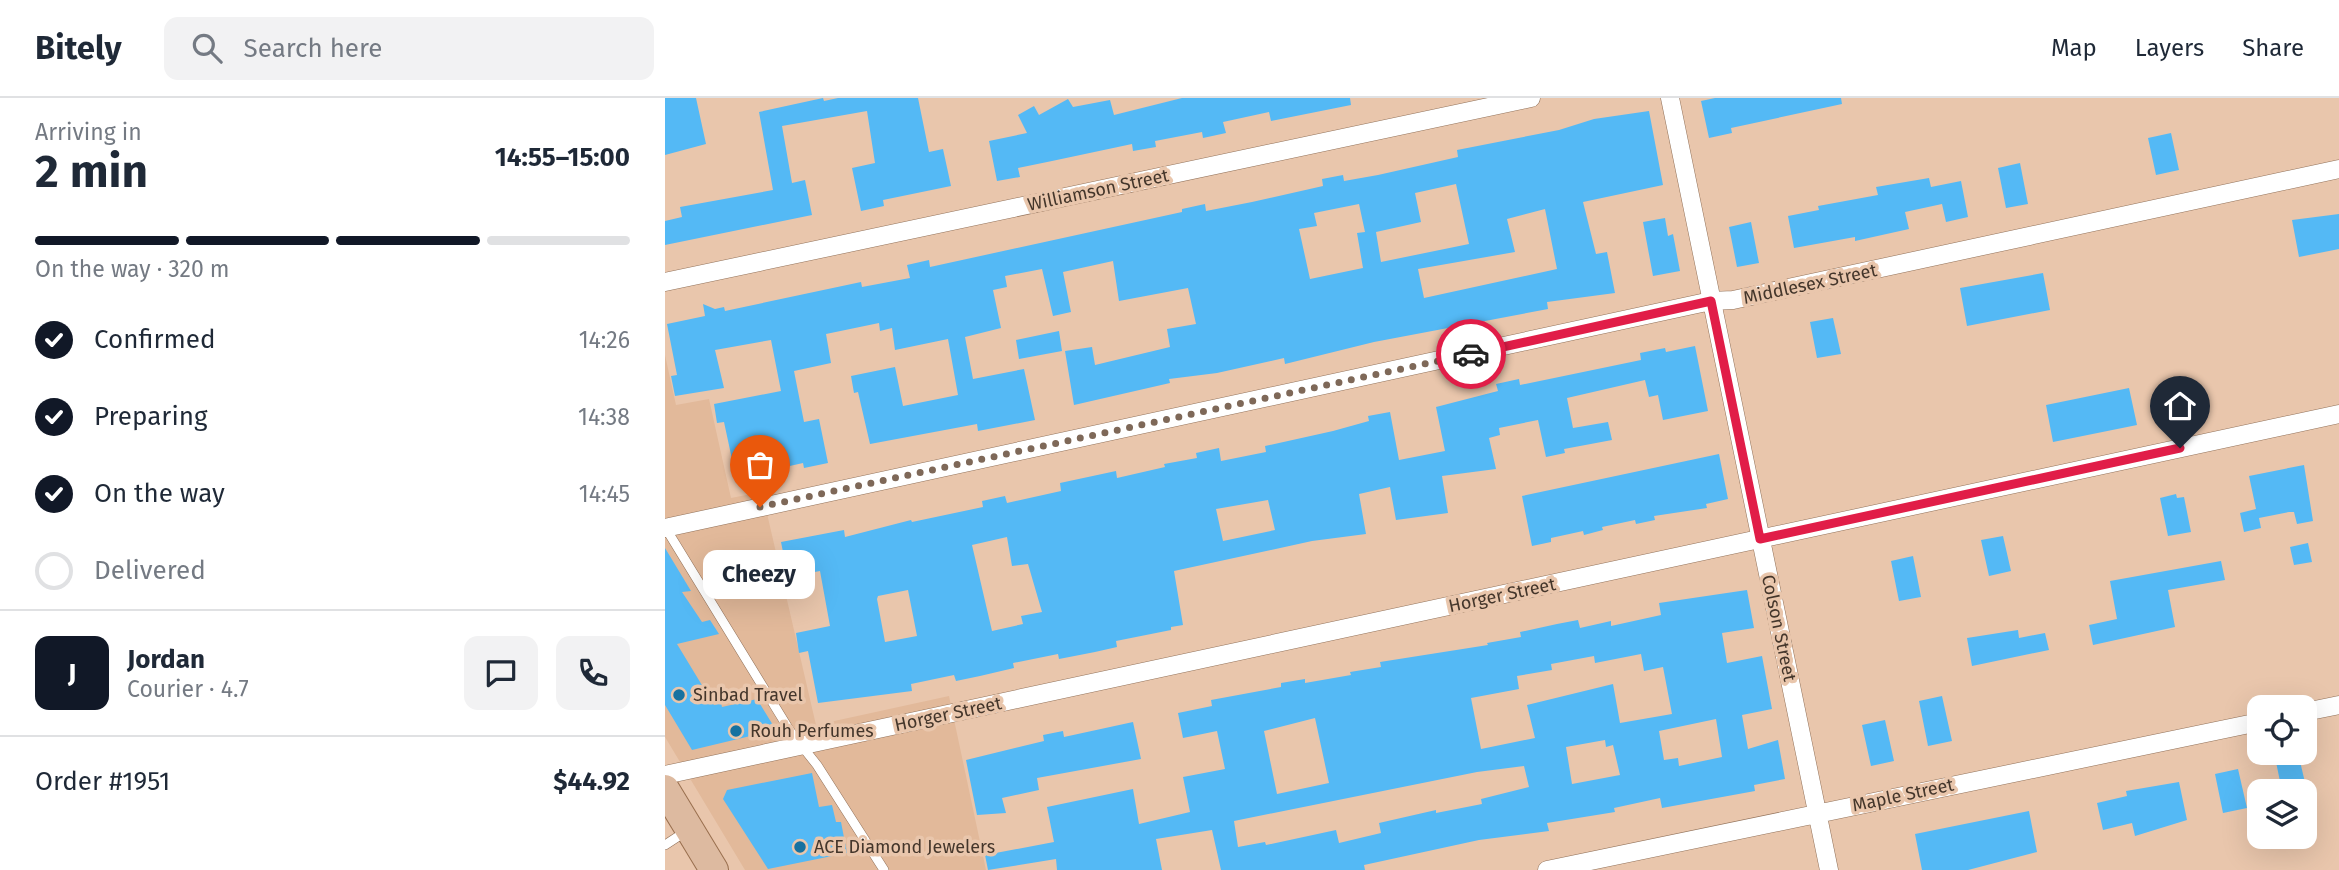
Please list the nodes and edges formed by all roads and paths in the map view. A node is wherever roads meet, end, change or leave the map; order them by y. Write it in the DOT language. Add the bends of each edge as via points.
graph roads {
  1 [pos="1531,98"];
  2 [pos="1670,98"];
  3 [pos="2339,169"];
  4 [pos="665,282"];
  5 [pos="1711,301"];
  6 [pos="2339,414"];
  7 [pos="665,528"];
  8 [pos="1760,539"];
  9 [pos="2339,705"];
  10 [pos="2317,710"];
  11 [pos="2247,724"];
  12 [pos="801,746"];
  13 [pos="665,775"];
  14 [pos="665,789"];
  15 [pos="1818,813"];
  16 [pos="689,829"];
  17 [pos="665,845"];
  18 [pos="714,870"];
  19 [pos="884,870"];
  20 [pos="1547,870"];
  21 [pos="1829,870"];
  1 -- 4 [label="street, Williamson Street"];
  2 -- 5 [label="street, Colson Street"];
  3 -- 5 [label="street, Middlesex Street" via="1733,300"];
  5 -- 7 [label="street, Middlesex Street"];
  5 -- 8 [label="street, Colson Street"];
  6 -- 8 [label="street, Horger Street"];
  7 -- 12 [label="lane"];
  8 -- 12 [label="street, Horger Street"];
  8 -- 15 [label="street, Colson Street"];
  9 -- 10 [label="street"];
  11 -- 15 [label="street, Maple Street"];
  12 -- 13 [label="street, Horger Street"];
  12 -- 19 [label="lane"];
  14 -- 16 [label="main road"];
  15 -- 20 [label="street, Maple Street"];
  15 -- 21 [label="street, Colson Street"];
  16 -- 17 [label="lane"];
  16 -- 18 [label="main road"];
}
